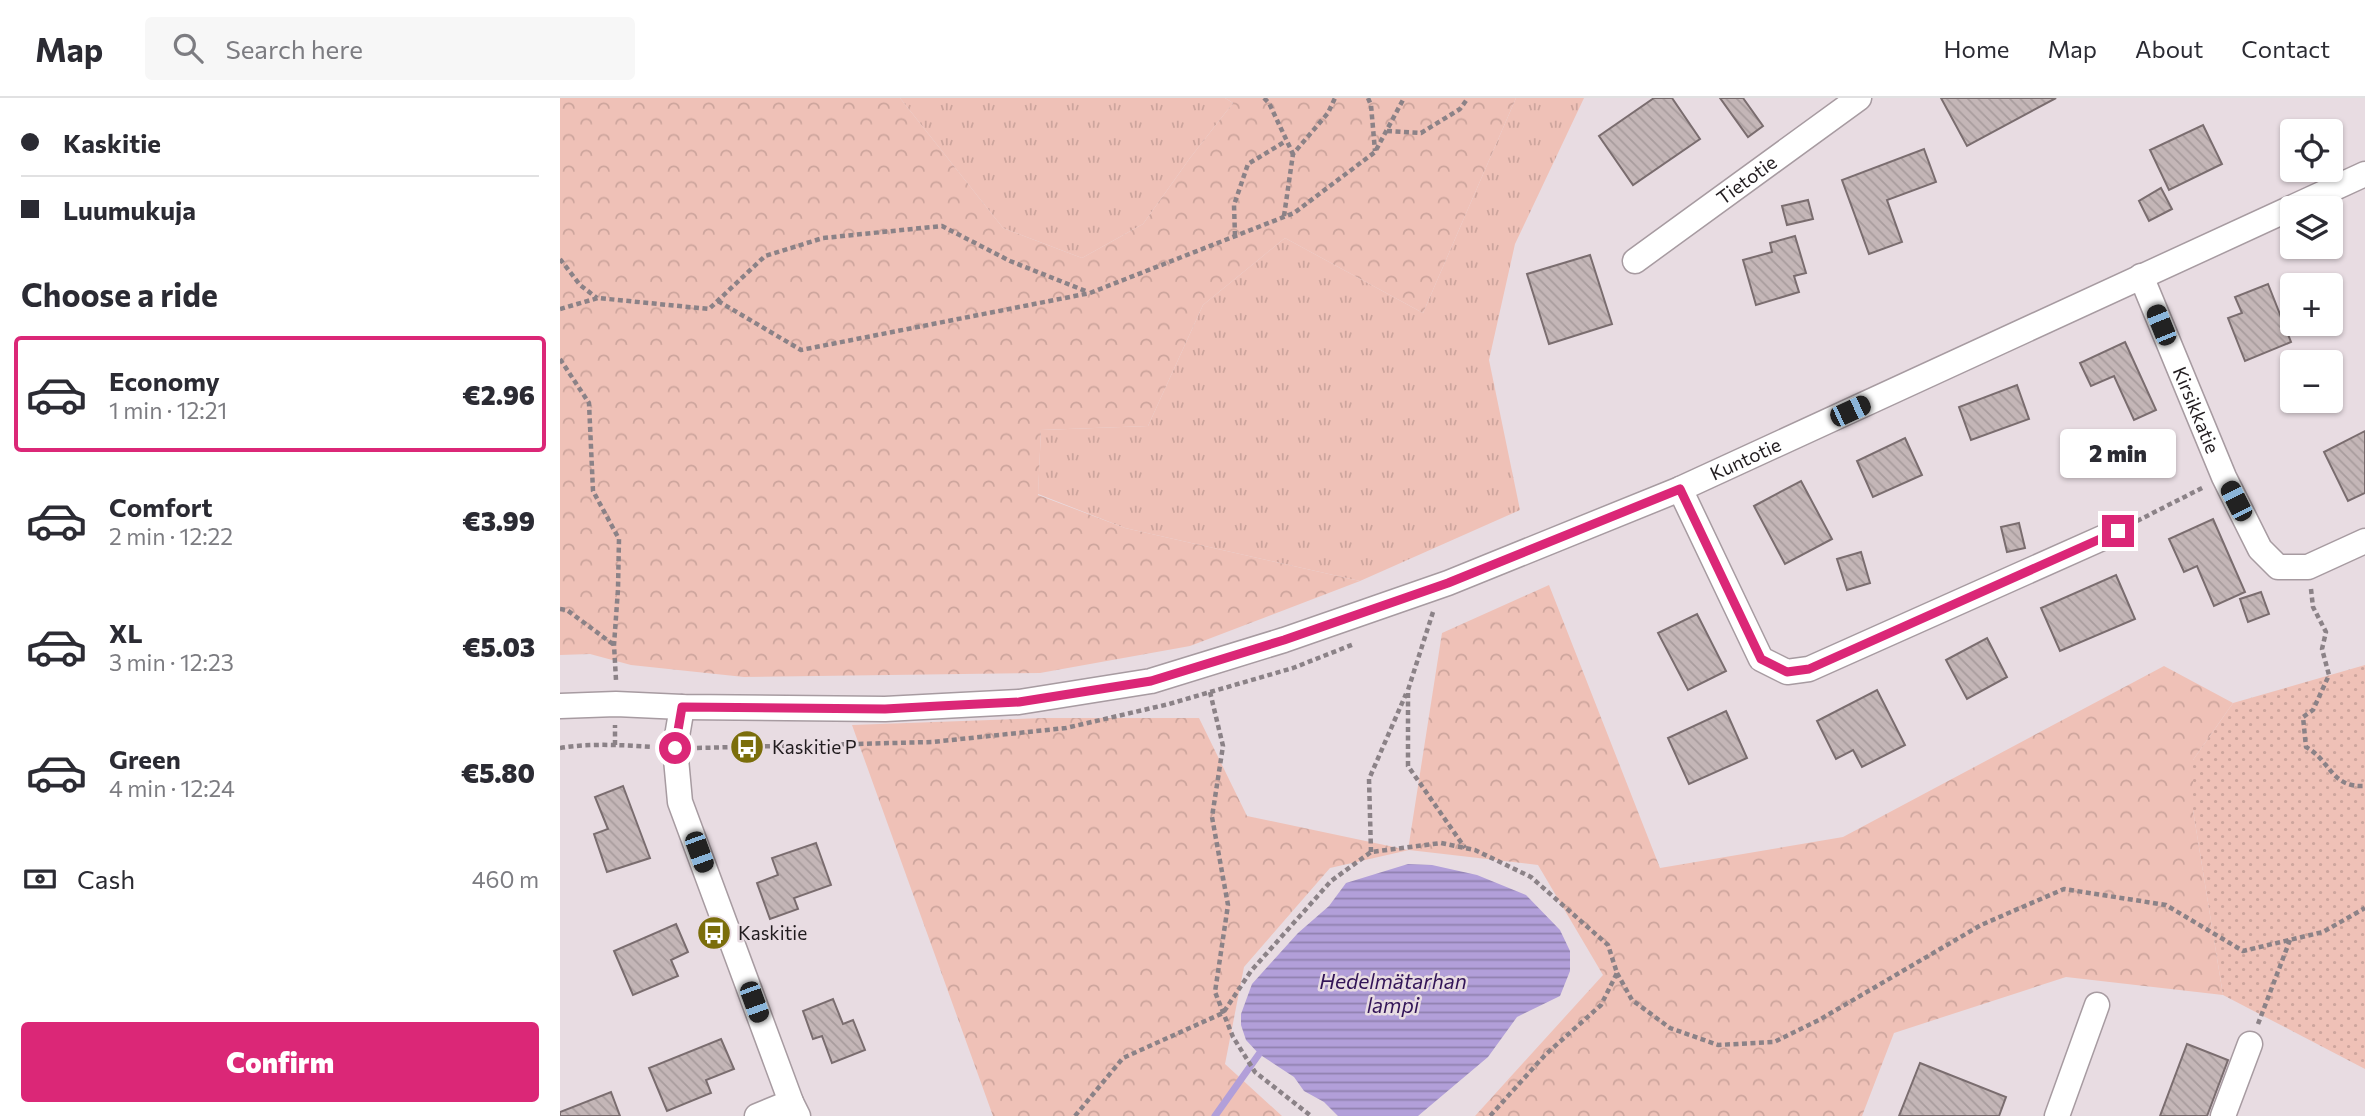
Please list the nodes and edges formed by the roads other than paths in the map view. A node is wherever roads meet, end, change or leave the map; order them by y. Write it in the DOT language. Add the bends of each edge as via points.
graph roads {
  1 [pos="1859,98"];
  2 [pos="2365,174"];
  3 [pos="1634,261"];
  4 [pos="2141,276"];
  5 [pos="1680,489"];
  6 [pos="2118,531"];
  7 [pos="2365,541"];
  8 [pos="560,706"];
  9 [pos="682,707"];
  10 [pos="2097,1005"];
  11 [pos="2250,1044"];
  12 [pos="794,1109"];
  13 [pos="757,1116"];
  14 [pos="2057,1116"];
  15 [pos="2223,1116"];
  1 -- 3 [label="street, Tietotie"];
  2 -- 4 [label="street, Kuntotie"];
  4 -- 5 [label="street, Kuntotie"];
  4 -- 7 [label="street, Kirsikkatie" via="2224,477 2260,550 2278,567 2308,567"];
  5 -- 6 [label="street" via="1761,659 1787,672 1809,669"];
  5 -- 9 [label="street, Kuntotie" via="1448,583 1151,681 1019,702 898,709"];
  8 -- 9 [label="street, Kuntotie"];
  9 -- 12 [label="street" via="675,748 680,802"];
  10 -- 14 [label="street"];
  11 -- 15 [label="street"];
  12 -- 13 [label="street"];
}
